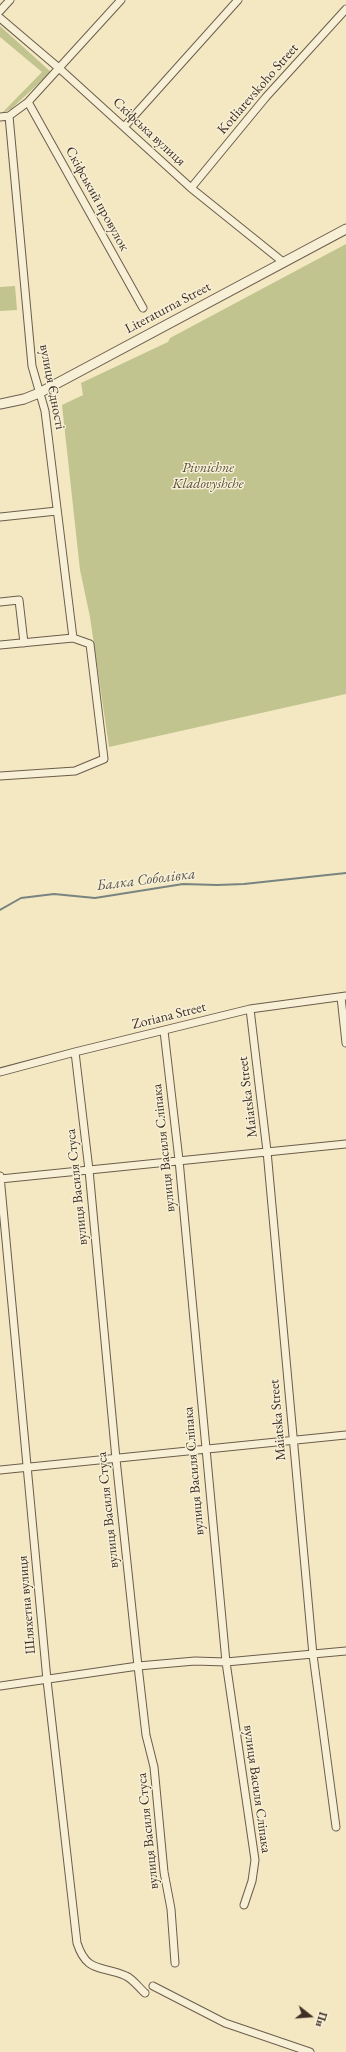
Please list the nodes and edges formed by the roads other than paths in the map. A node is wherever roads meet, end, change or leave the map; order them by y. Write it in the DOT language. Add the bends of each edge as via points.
graph roads {
  1 [pos="10,0"];
  2 [pos="121,0"];
  3 [pos="238,0"];
  4 [pos="346,9"];
  5 [pos="0,11"];
  6 [pos="0,18"];
  7 [pos="60,69"];
  8 [pos="28,102"];
  9 [pos="9,116"];
  10 [pos="0,117"];
  11 [pos="124,127"];
  12 [pos="191,188"];
  13 [pos="346,228"];
  14 [pos="283,262"];
  15 [pos="143,308"];
  16 [pos="39,393"];
  17 [pos="0,404"];
  18 [pos="57,511"];
  19 [pos="0,517"];
  20 [pos="0,602"];
  21 [pos="73,638"];
  22 [pos="24,642"];
  23 [pos="0,646"];
  24 [pos="0,776"];
  25 [pos="344,997"];
  26 [pos="250,1009"];
  27 [pos="164,1031"];
  28 [pos="346,1043"];
  29 [pos="75,1052"];
  30 [pos="0,1072"];
  31 [pos="346,1144"];
  32 [pos="267,1151"];
  33 [pos="179,1160"];
  34 [pos="89,1170"];
  35 [pos="0,1178"];
  36 [pos="346,1435"];
  37 [pos="292,1441"];
  38 [pos="205,1450"];
  39 [pos="116,1459"];
  40 [pos="28,1468"];
  41 [pos="0,1470"];
  42 [pos="346,1651"];
  43 [pos="313,1655"];
  44 [pos="226,1662"];
  45 [pos="138,1666"];
  46 [pos="47,1680"];
  47 [pos="0,1686"];
  48 [pos="336,1827"];
  49 [pos="244,1905"];
  50 [pos="175,1963"];
  51 [pos="153,1986"];
  52 [pos="145,1993"];
  53 [pos="310,2052"];
  1 -- 5 [label="street"];
  2 -- 7 [label="street"];
  3 -- 11 [label="street"];
  4 -- 12 [label="street, Kotliarevskoho Street" via="266,97"];
  6 -- 7 [label="street, Скіфська вулиця"];
  7 -- 8 [label="street"];
  7 -- 11 [label="street, Скіфська вулиця"];
  8 -- 9 [label="street"];
  8 -- 15 [label="street, Скіфський провулок"];
  9 -- 10 [label="street"];
  9 -- 16 [label="street, вулиця Єдності" via="32,366"];
  11 -- 12 [label="street, Скіфська вулиця"];
  12 -- 14 [label="street, Скіфська вулиця"];
  13 -- 14 [label="street, Literaturna Street"];
  14 -- 16 [label="street, Literaturna Street"];
  16 -- 17 [label="street, Literaturna Street"];
  16 -- 18 [label="street, вулиця Єдності" via="45,411"];
  18 -- 19 [label="street"];
  18 -- 21 [label="street, вулиця Єдності"];
  20 -- 22 [label="street" via="19,600"];
  21 -- 22 [label="street"];
  21 -- 24 [label="street" via="90,644 104,759 74,771"];
  22 -- 23 [label="street"];
  25 -- 26 [label="street, Zoriana Street"];
  25 -- 28 [label="street"];
  26 -- 27 [label="street, Zoriana Street"];
  26 -- 32 [label="street, Maiatska Street"];
  27 -- 29 [label="street, Zoriana Street"];
  27 -- 33 [label="street, вулиця Василя Сліпака"];
  29 -- 30 [label="street, Zoriana Street"];
  29 -- 34 [label="street, вулиця Василя Стуса"];
  31 -- 32 [label="street"];
  32 -- 33 [label="street"];
  32 -- 37 [label="street, Maiatska Street"];
  33 -- 34 [label="street"];
  33 -- 38 [label="street, вулиця Василя Сліпака"];
  34 -- 35 [label="street"];
  34 -- 39 [label="street, вулиця Василя Стуса"];
  35 -- 40 [label="street, Шляхетна вулиця"];
  36 -- 37 [label="street"];
  37 -- 38 [label="street"];
  37 -- 43 [label="street, Maiatska Street"];
  38 -- 39 [label="street"];
  38 -- 44 [label="street, вулиця Василя Сліпака"];
  39 -- 40 [label="street"];
  39 -- 45 [label="street, вулиця Василя Стуса"];
  40 -- 41 [label="street"];
  40 -- 46 [label="street, Шляхетна вулиця"];
  42 -- 43 [label="street"];
  43 -- 44 [label="street"];
  43 -- 48 [label="street, Maiatska Street"];
  44 -- 45 [label="street" via="195,1661"];
  44 -- 49 [label="street, вулиця Василя Сліпака" via="255,1860 252,1881"];
  45 -- 46 [label="street"];
  45 -- 50 [label="street, вулиця Василя Стуса" via="146,1735 154,1767"];
  46 -- 47 [label="street"];
  46 -- 52 [label="street, Шляхетна вулиця" via="77,1943 82,1956 94,1966 127,1976"];
  51 -- 53 [label="street" via="225,2023"];
}
